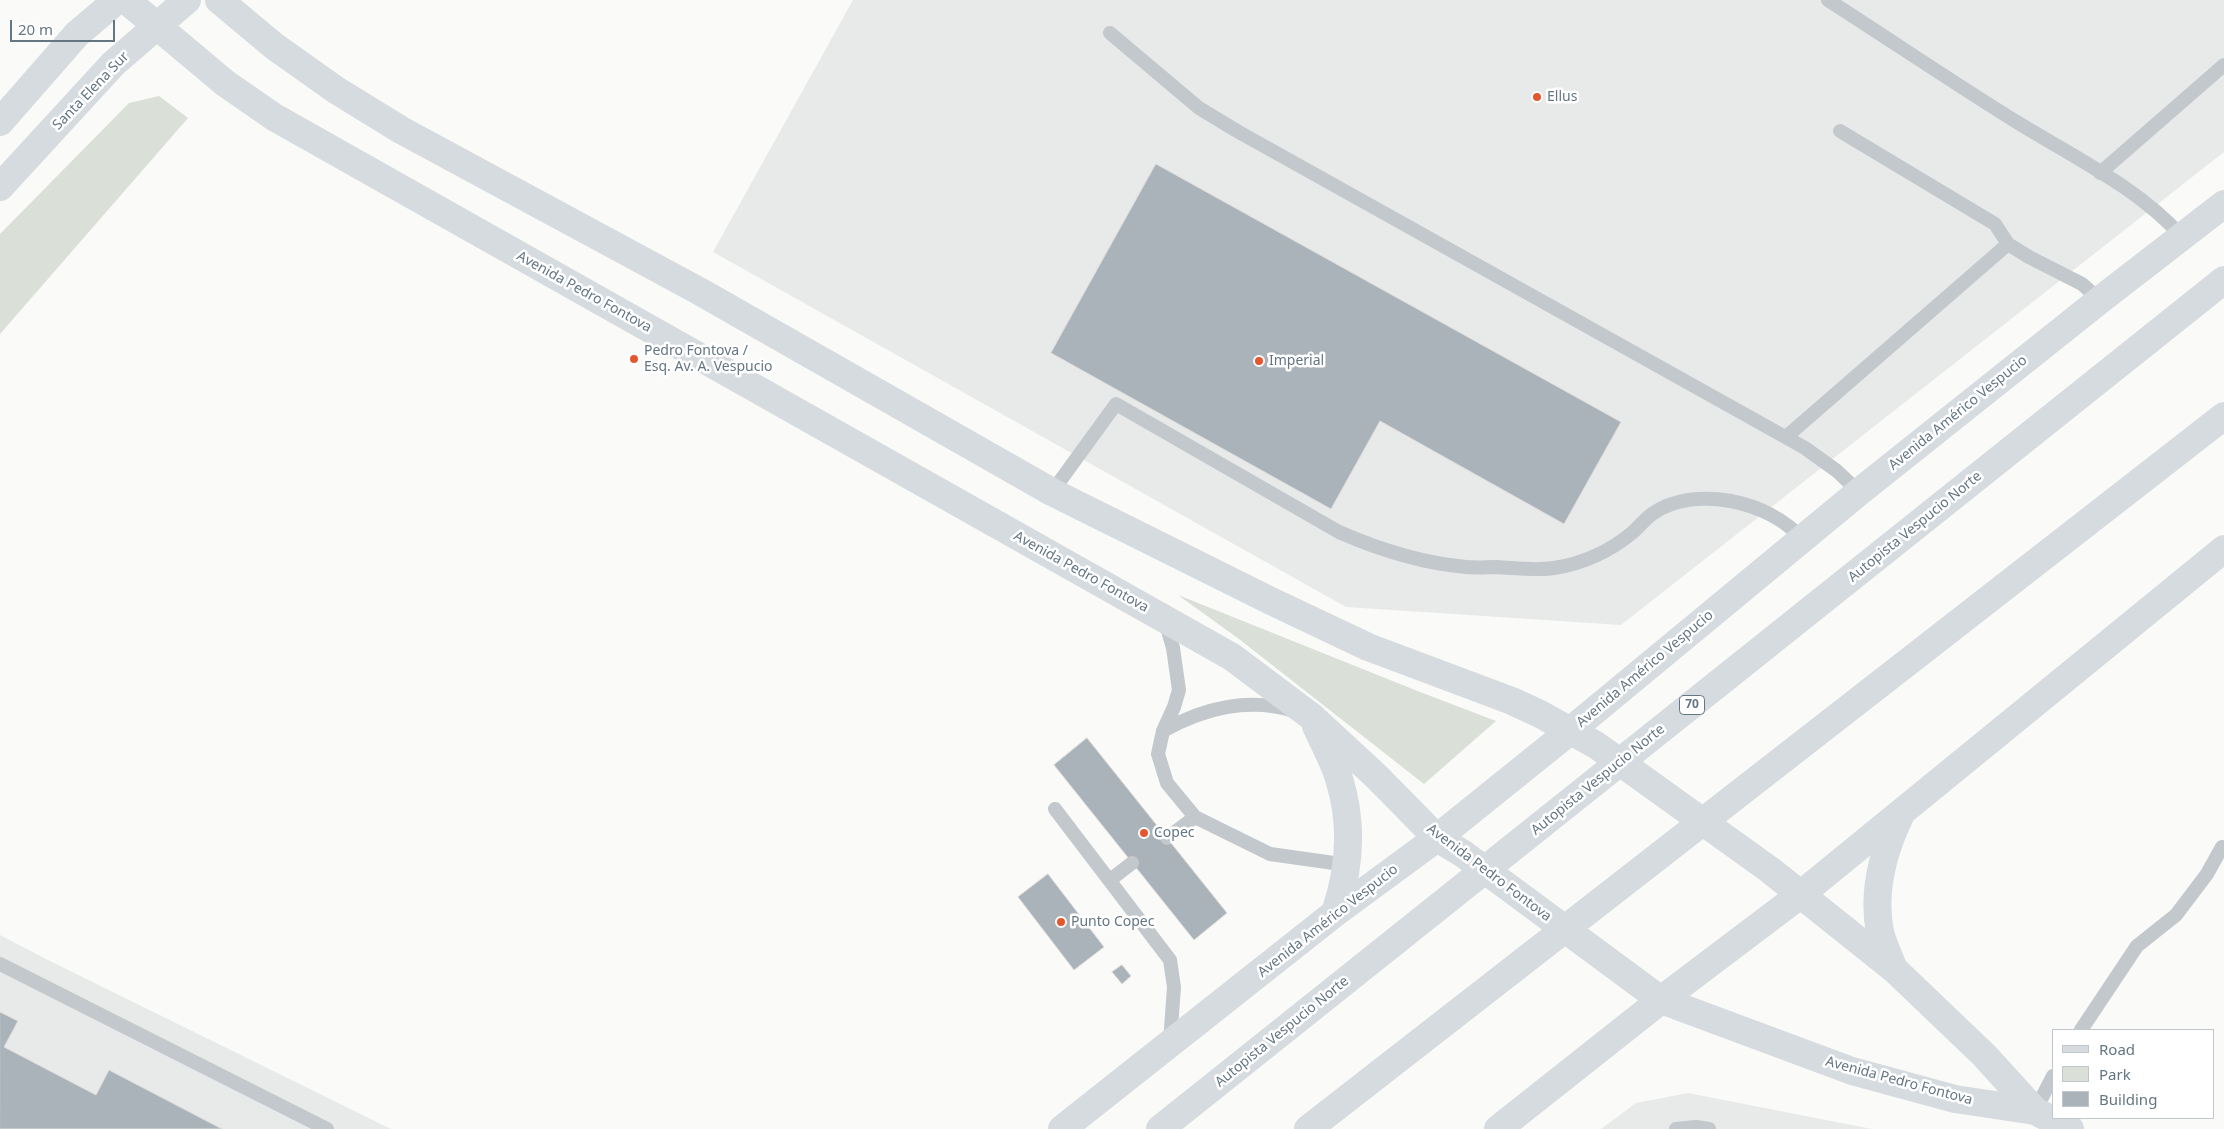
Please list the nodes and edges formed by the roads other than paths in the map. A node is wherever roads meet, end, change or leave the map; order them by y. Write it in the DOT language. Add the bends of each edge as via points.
graph roads {
  1 [pos="117,0"];
  2 [pos="126,0"];
  3 [pos="187,0"];
  4 [pos="219,0"];
  5 [pos="1828,0"];
  6 [pos="156,27"];
  7 [pos="1110,33"];
  8 [pos="2224,64"];
  9 [pos="0,122"];
  10 [pos="1840,131"];
  11 [pos="2100,173"];
  12 [pos="0,187"];
  13 [pos="2224,204"];
  14 [pos="2182,237"];
  15 [pos="2008,244"];
  16 [pos="2224,280"];
  17 [pos="2100,300"];
  18 [pos="2224,416"];
  19 [pos="1786,437"];
  20 [pos="1052,492"];
  21 [pos="1859,492"];
  22 [pos="1802,539"];
  23 [pos="2224,549"];
  24 [pos="1165,620"];
  25 [pos="1312,717"];
  26 [pos="1163,731"];
  27 [pos="1570,731"];
  28 [pos="1055,809"];
  29 [pos="1903,811"];
  30 [pos="1195,817"];
  31 [pos="1167,838"];
  32 [pos="1437,838"];
  33 [pos="2222,847"];
  34 [pos="1132,863"];
  35 [pos="1348,865"];
  36 [pos="1110,880"];
  37 [pos="1800,895"];
  38 [pos="1335,913"];
  39 [pos="0,964"];
  40 [pos="1894,969"];
  41 [pos="1661,1000"];
  42 [pos="2082,1029"];
  43 [pos="1170,1044"];
  44 [pos="2052,1078"];
  45 [pos="2035,1111"];
  46 [pos="327,1129"];
  47 [pos="1062,1129"];
  48 [pos="1160,1129"];
  49 [pos="1308,1129"];
  50 [pos="1498,1129"];
  51 [pos="1676,1129"];
  52 [pos="1709,1129"];
  53 [pos="2070,1129"];
  1 -- 9 [label="main road" via="77,34"];
  2 -- 6 [label="main road, Avenida Pedro Fontova"];
  3 -- 6 [label="main road, Santa Elena Sur"];
  4 -- 20 [label="main road, Avenida Pedro Fontova" via="274,46 401,130 699,290"];
  5 -- 11 [label="lane"];
  6 -- 12 [label="main road, Santa Elena Sur" via="113,64"];
  6 -- 24 [label="main road, Avenida Pedro Fontova" via="225,83 274,117"];
  7 -- 19 [label="lane" via="1199,108 1237,131"];
  8 -- 11 [label="lane"];
  10 -- 15 [label="lane" via="1995,224"];
  11 -- 14 [label="lane" via="2137,196"];
  13 -- 14 [label="main road, Avenida Américo Vespucio"];
  14 -- 17 [label="main road, Avenida Américo Vespucio"];
  15 -- 17 [label="lane" via="2082,284"];
  15 -- 19 [label="lane"];
  16 -- 48 [label="main road, Autopista Vespucio Norte / 70"];
  17 -- 21 [label="main road, Avenida Américo Vespucio"];
  18 -- 49 [label="main road"];
  19 -- 21 [label="lane" via="1837,471"];
  20 -- 22 [label="lane" via="1116,404 1339,532 1409,558 1468,567 1554,568 1582,561 1608,549 1653,514 1676,504 1701,499 1726,499 1751,505 1788,526"];
  20 -- 27 [label="main road, Avenida Pedro Fontova" via="1368,648 1512,701"];
  21 -- 22 [label="main road, Avenida Américo Vespucio"];
  22 -- 27 [label="main road, Avenida Américo Vespucio"];
  23 -- 29 [label="main road"];
  24 -- 25 [label="main road, Avenida Pedro Fontova" via="1232,657"];
  24 -- 26 [label="lane" via="1173,648 1178,690"];
  25 -- 26 [label="lane" via="1288,709 1237,705 1186,718"];
  25 -- 32 [label="main road, Avenida Pedro Fontova"];
  25 -- 35 [label="main road" via="1340,781 1350,825"];
  26 -- 30 [label="lane" via="1158,754 1167,783"];
  27 -- 32 [label="main road, Avenida Américo Vespucio"];
  27 -- 37 [label="main road, Avenida Pedro Fontova" via="1596,745"];
  28 -- 36 [label="lane"];
  29 -- 37 [label="main road"];
  29 -- 40 [label="main road" via="1884,855 1877,894 1880,932"];
  30 -- 31 [label="lane"];
  30 -- 35 [label="lane" via="1270,854"];
  32 -- 38 [label="main road, Avenida Américo Vespucio"];
  32 -- 41 [label="main road, Avenida Pedro Fontova"];
  33 -- 42 [label="lane" via="2207,874 2176,915 2137,946"];
  34 -- 36 [label="lane"];
  35 -- 38 [label="main road"];
  36 -- 43 [label="lane" via="1170,960 1174,987"];
  37 -- 40 [label="main road, Avenida Pedro Fontova"];
  37 -- 41 [label="main road"];
  38 -- 43 [label="main road, Avenida Américo Vespucio"];
  39 -- 46 [label="lane"];
  40 -- 45 [label="main road, Avenida Pedro Fontova" via="1984,1055"];
  41 -- 45 [label="main road, Avenida Pedro Fontova" via="1852,1071 1955,1099"];
  41 -- 50 [label="main road"];
  43 -- 47 [label="main road, Avenida Américo Vespucio"];
  44 -- 45 [label="lane"];
  45 -- 53 [label="main road, Avenida Pedro Fontova"];
  51 -- 52 [label="lane"];
}
